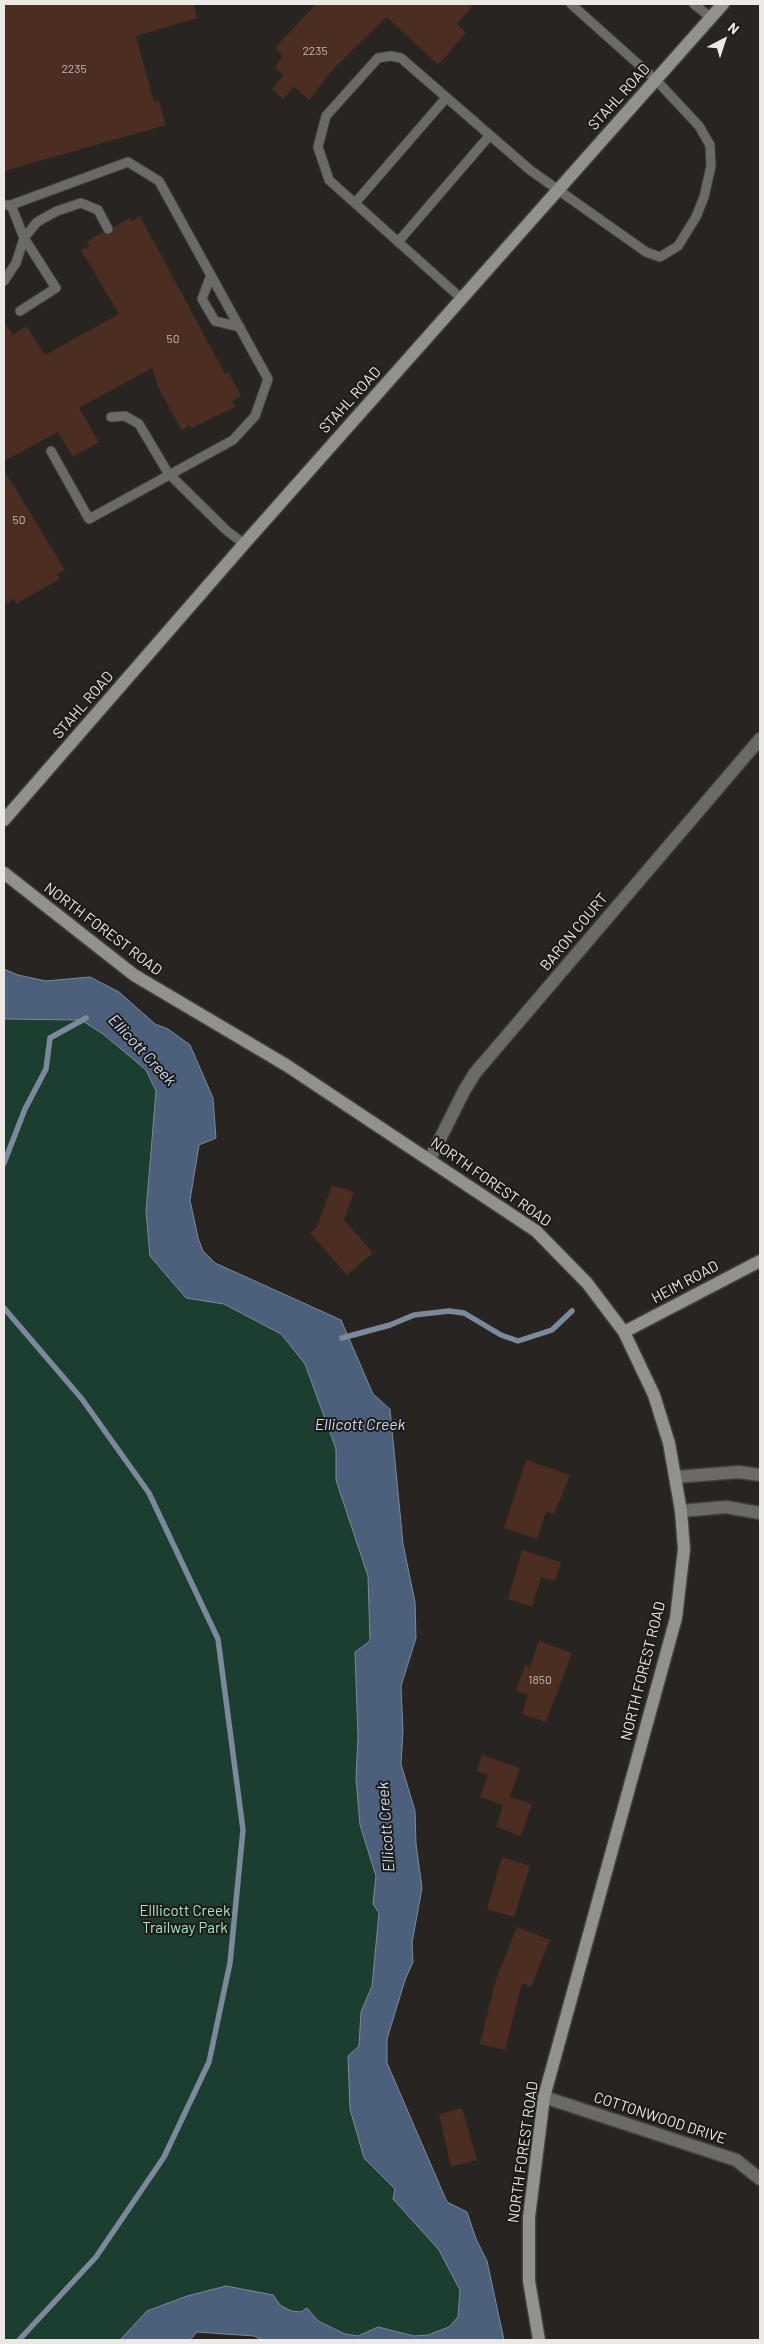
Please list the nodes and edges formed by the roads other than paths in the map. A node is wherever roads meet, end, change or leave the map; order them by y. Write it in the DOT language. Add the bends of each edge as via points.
graph roads {
  1 [pos="571,4"];
  2 [pos="694,4"];
  3 [pos="723,4"];
  4 [pos="711,18"];
  5 [pos="656,80"];
  6 [pos="446,98"];
  7 [pos="490,136"];
  8 [pos="558,190"];
  9 [pos="355,204"];
  10 [pos="7,205"];
  11 [pos="108,229"];
  12 [pos="24,238"];
  13 [pos="398,242"];
  14 [pos="211,275"];
  15 [pos="4,281"];
  16 [pos="462,299"];
  17 [pos="20,311"];
  18 [pos="240,327"];
  19 [pos="110,417"];
  20 [pos="51,452"];
  21 [pos="168,473"];
  22 [pos="244,544"];
  23 [pos="760,738"];
  24 [pos="4,820"];
  25 [pos="4,873"];
  26 [pos="430,1159"];
  27 [pos="760,1261"];
  28 [pos="624,1332"];
  29 [pos="760,1475"];
  30 [pos="676,1477"];
  31 [pos="681,1511"];
  32 [pos="760,1513"];
  33 [pos="544,2097"];
  34 [pos="760,2180"];
  35 [pos="539,2340"];
  1 -- 5 [label="lane"];
  2 -- 4 [label="lane"];
  3 -- 4 [label="street, STAHL ROAD"];
  4 -- 5 [label="street, STAHL ROAD"];
  5 -- 8 [label="street, STAHL ROAD"];
  5 -- 8 [label="lane" via="700,126 710,144 711,166 704,197 678,246 660,257 646,252"];
  6 -- 7 [label="lane"];
  6 -- 9 [label="lane"];
  6 -- 9 [label="lane" via="401,58 384,57 378,58 326,116 318,147 329,180"];
  7 -- 8 [label="lane"];
  7 -- 13 [label="lane"];
  8 -- 16 [label="street, STAHL ROAD"];
  9 -- 13 [label="lane"];
  10 -- 12 [label="lane"];
  10 -- 14 [label="lane" via="128,162 159,181"];
  11 -- 12 [label="lane" via="98,210 81,203 37,222"];
  12 -- 15 [label="lane" via="16,263"];
  12 -- 17 [label="lane" via="56,288"];
  13 -- 16 [label="lane"];
  14 -- 18 [label="lane"];
  14 -- 18 [label="lane" via="202,299 215,321"];
  16 -- 22 [label="street, STAHL ROAD"];
  18 -- 21 [label="lane" via="268,378 255,416 233,440"];
  19 -- 21 [label="lane" via="125,416 139,424"];
  20 -- 21 [label="lane" via="89,519"];
  21 -- 22 [label="lane"];
  22 -- 24 [label="street, STAHL ROAD"];
  23 -- 26 [label="street, BARON COURT" via="475,1073"];
  25 -- 26 [label="street, NORTH FOREST ROAD" via="134,975 286,1065"];
  26 -- 28 [label="street, NORTH FOREST ROAD" via="536,1231 588,1283"];
  27 -- 28 [label="street, HEIM ROAD"];
  28 -- 30 [label="street, NORTH FOREST ROAD" via="654,1395"];
  29 -- 30 [label="street" via="739,1472"];
  30 -- 31 [label="street, NORTH FOREST ROAD"];
  31 -- 32 [label="street" via="726,1507"];
  31 -- 33 [label="street, NORTH FOREST ROAD" via="684,1549 676,1618"];
  33 -- 34 [label="street, COTTONWOOD DRIVE" via="736,2160"];
  33 -- 35 [label="street, NORTH FOREST ROAD" via="529,2217 529,2281"];
}
